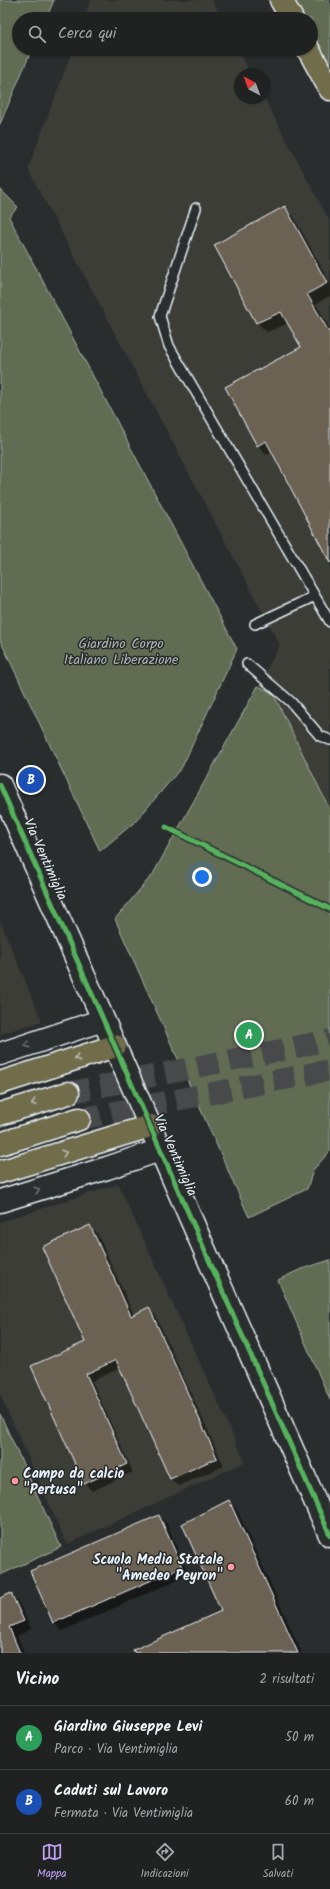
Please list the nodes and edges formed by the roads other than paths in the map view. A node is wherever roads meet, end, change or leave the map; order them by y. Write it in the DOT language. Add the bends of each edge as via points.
graph roads {
  1 [pos="281,0"];
  2 [pos="288,12"];
  3 [pos="312,56"];
  4 [pos="330,89"];
  5 [pos="196,208"];
  6 [pos="316,596"];
  7 [pos="330,622"];
  8 [pos="255,624"];
  9 [pos="247,664"];
  10 [pos="330,740"];
  11 [pos="0,785"];
  12 [pos="104,1020"];
  13 [pos="115,1046"];
  14 [pos="0,1054"];
  15 [pos="0,1083"];
  16 [pos="68,1093"];
  17 [pos="0,1114"];
  18 [pos="79,1119"];
  19 [pos="150,1126"];
  20 [pos="0,1144"];
  21 [pos="160,1150"];
  22 [pos="0,1172"];
  23 [pos="0,1201"];
  24 [pos="330,1535"];
  1 -- 2 [label="main road"];
  3 -- 4 [label="main road"];
  5 -- 6 [label="lane" via="160,316 169,346"];
  6 -- 7 [label="lane"];
  6 -- 8 [label="lane"];
  9 -- 10 [label="lane" via="291,702 320,736"];
  11 -- 12 [label="street, Via Ventimiglia"];
  12 -- 13 [label="street, Via Ventimiglia"];
  12 -- 14 [label="street, one-way"];
  13 -- 15 [label="main road, one-way"];
  13 -- 19 [label="street, Via Ventimiglia"];
  16 -- 17 [label="main road, one-way"];
  18 -- 20 [label="main road"];
  19 -- 21 [label="street, Via Ventimiglia"];
  22 -- 19 [label="main road, one-way"];
  23 -- 21 [label="street, one-way"];
  21 -- 24 [label="street, Via Ventimiglia"];
}
